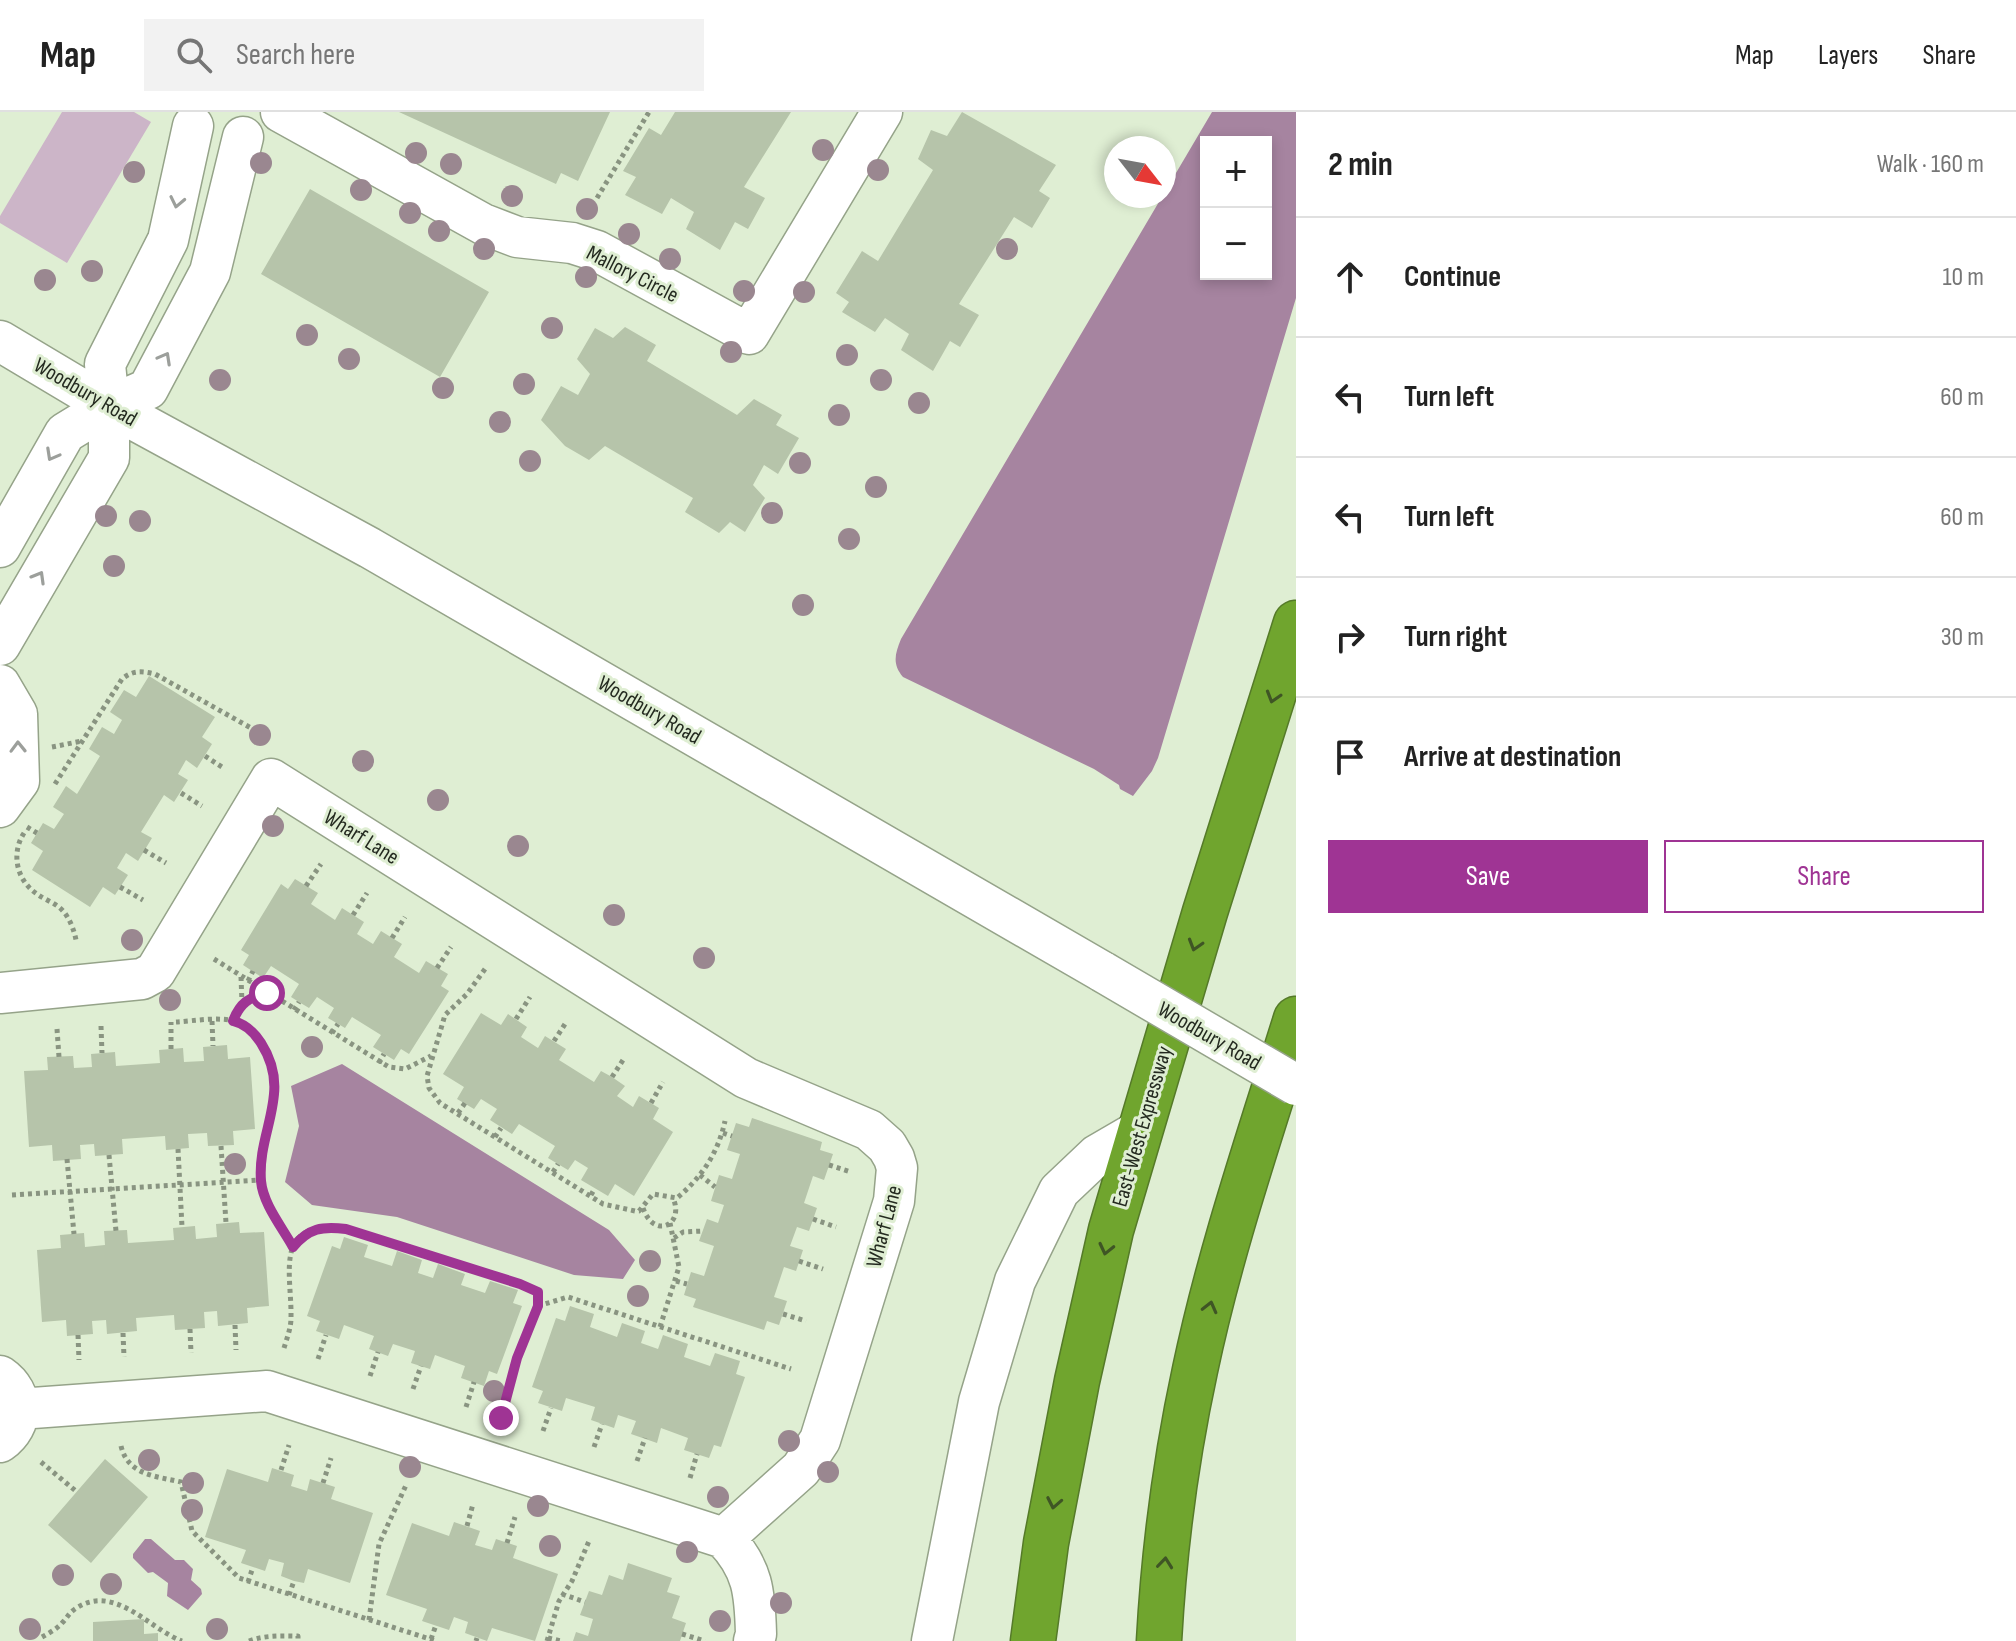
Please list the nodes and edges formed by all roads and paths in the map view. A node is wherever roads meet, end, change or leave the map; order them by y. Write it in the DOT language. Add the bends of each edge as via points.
graph roads {
  1 [pos="278,112"];
  2 [pos="649,112"];
  3 [pos="882,112"];
  4 [pos="188,119"];
  5 [pos="243,137"];
  6 [pos="597,198"];
  7 [pos="162,254"];
  8 [pos="210,272"];
  9 [pos="0,341"];
  10 [pos="109,406"];
  11 [pos="0,547"];
  12 [pos="1296,623"];
  13 [pos="1,640"];
  14 [pos="0,685"];
  15 [pos="111,697"];
  16 [pos="117,701"];
  17 [pos="251,728"];
  18 [pos="88,733"];
  19 [pos="96,738"];
  20 [pos="83,741"];
  21 [pos="45,748"];
  22 [pos="205,756"];
  23 [pos="225,769"];
  24 [pos="50,792"];
  25 [pos="181,793"];
  26 [pos="202,806"];
  27 [pos="21,817"];
  28 [pos="37,833"];
  29 [pos="144,850"];
  30 [pos="166,863"];
  31 [pos="321,864"];
  32 [pos="306,886"];
  33 [pos="120,887"];
  34 [pos="367,893"];
  35 [pos="143,900"];
  36 [pos="353,915"];
  37 [pos="405,917"];
  38 [pos="392,938"];
  39 [pos="76,940"];
  40 [pos="451,947"];
  41 [pos="214,959"];
  42 [pos="437,968"];
  43 [pos="485,969"];
  44 [pos="253,971"];
  45 [pos="241,976"];
  46 [pos="248,981"];
  47 [pos="0,993"];
  48 [pos="267,993"];
  49 [pos="530,997"];
  50 [pos="299,1002"];
  51 [pos="242,1004"];
  52 [pos="294,1010"];
  53 [pos="516,1019"];
  54 [pos="1296,1019"];
  55 [pos="212,1021"];
  56 [pos="233,1021"];
  57 [pos="567,1021"];
  58 [pos="338,1024"];
  59 [pos="101,1026"];
  60 [pos="57,1029"];
  61 [pos="332,1033"];
  62 [pos="554,1041"];
  63 [pos="213,1046"];
  64 [pos="171,1049"];
  65 [pos="102,1053"];
  66 [pos="384,1054"];
  67 [pos="432,1056"];
  68 [pos="59,1057"];
  69 [pos="625,1057"];
  70 [pos="379,1063"];
  71 [pos="612,1077"];
  72 [pos="663,1082"];
  73 [pos="1296,1085"];
  74 [pos="465,1103"];
  75 [pos="651,1103"];
  76 [pos="458,1113"];
  77 [pos="725,1121"];
  78 [pos="501,1128"];
  79 [pos="1140,1130"];
  80 [pos="723,1133"];
  81 [pos="732,1136"];
  82 [pos="495,1137"];
  83 [pos="221,1146"];
  84 [pos="178,1149"];
  85 [pos="109,1155"];
  86 [pos="67,1159"];
  87 [pos="558,1164"];
  88 [pos="829,1165"];
  89 [pos="553,1172"];
  90 [pos="851,1172"];
  91 [pos="700,1175"];
  92 [pos="261,1180"];
  93 [pos="223,1182"];
  94 [pos="180,1184"];
  95 [pos="715,1187"];
  96 [pos="595,1188"];
  97 [pos="112,1189"];
  98 [pos="69,1192"];
  99 [pos="12,1195"];
  100 [pos="591,1195"];
  101 [pos="672,1197"];
  102 [pos="643,1208"];
  103 [pos="813,1219"];
  104 [pos="226,1223"];
  105 [pos="670,1223"];
  106 [pos="182,1227"];
  107 [pos="836,1227"];
  108 [pos="116,1231"];
  109 [pos="703,1231"];
  110 [pos="358,1233"];
  111 [pos="74,1234"];
  112 [pos="674,1238"];
  113 [pos="355,1241"];
  114 [pos="293,1247"];
  115 [pos="799,1261"];
  116 [pos="823,1269"];
  117 [pos="676,1281"];
  118 [pos="687,1284"];
  119 [pos="583,1303"];
  120 [pos="538,1306"];
  121 [pos="581,1310"];
  122 [pos="783,1314"];
  123 [pos="636,1319"];
  124 [pos="806,1321"];
  125 [pos="235,1325"];
  126 [pos="633,1327"];
  127 [pos="660,1327"];
  128 [pos="190,1329"];
  129 [pos="123,1333"];
  130 [pos="78,1335"];
  131 [pos="326,1335"];
  132 [pos="284,1348"];
  133 [pos="731,1349"];
  134 [pos="236,1350"];
  135 [pos="378,1352"];
  136 [pos="191,1353"];
  137 [pos="124,1357"];
  138 [pos="729,1358"];
  139 [pos="318,1359"];
  140 [pos="79,1360"];
  141 [pos="421,1366"];
  142 [pos="791,1369"];
  143 [pos="370,1376"];
  144 [pos="474,1382"];
  145 [pos="413,1389"];
  146 [pos="466,1407"];
  147 [pos="551,1408"];
  148 [pos="6,1409"];
  149 [pos="501,1418"];
  150 [pos="602,1424"];
  151 [pos="543,1431"];
  152 [pos="645,1438"];
  153 [pos="289,1445"];
  154 [pos="121,1446"];
  155 [pos="594,1447"];
  156 [pos="697,1454"];
  157 [pos="331,1458"];
  158 [pos="637,1461"];
  159 [pos="41,1462"];
  160 [pos="281,1470"];
  161 [pos="690,1478"];
  162 [pos="323,1483"];
  163 [pos="407,1483"];
  164 [pos="77,1492"];
  165 [pos="473,1504"];
  166 [pos="515,1517"];
  167 [pos="467,1526"];
  168 [pos="724,1538"];
  169 [pos="589,1541"];
  170 [pos="507,1543"];
  171 [pos="253,1567"];
  172 [pos="294,1581"];
  173 [pos="248,1582"];
  174 [pos="562,1594"];
  175 [pos="289,1595"];
  176 [pos="585,1602"];
  177 [pos="369,1620"];
  178 [pos="436,1625"];
  179 [pos="682,1634"];
  180 [pos="42,1637"];
  181 [pos="547,1639"];
  182 [pos="252,1640"];
  183 [pos="434,1640"];
  184 [pos="180,1641"];
  185 [pos="298,1641"];
  186 [pos="561,1641"];
  187 [pos="705,1641"];
  188 [pos="754,1641"];
  189 [pos="932,1641"];
  190 [pos="1033,1641"];
  191 [pos="1159,1641"];
  1 -- 3 [label="street, Mallory Circle" via="483,224 517,237 597,251 749,334"];
  1 -- 5 [label="street"];
  2 -- 6 [label="path"];
  4 -- 5 [label="street" via="208,135"];
  4 -- 7 [label="street, one-way" via="172,227"];
  5 -- 8 [label="street"];
  7 -- 8 [label="street"];
  7 -- 10 [label="street" via="105,364"];
  10 -- 8 [label="street, one-way" via="148,389"];
  9 -- 10 [label="street, Woodbury Road"];
  10 -- 11 [label="street, one-way" via="65,433"];
  13 -- 10 [label="street, one-way" via="109,458"];
  10 -- 73 [label="street, Woodbury Road, bridge" via="370,548"];
  12 -- 79 [label="highway, East-West Expressway, one-way"];
  27 -- 14 [label="street, one-way" via="17,714"];
  15 -- 16 [label="path"];
  15 -- 17 [label="path" via="130,672 143,671"];
  15 -- 18 [label="path"];
  18 -- 19 [label="path"];
  18 -- 20 [label="path"];
  20 -- 21 [label="path"];
  20 -- 24 [label="path"];
  22 -- 23 [label="path"];
  25 -- 26 [label="path"];
  27 -- 28 [label="path"];
  27 -- 39 [label="path" via="15,856 23,879 33,892 64,911"];
  29 -- 30 [label="path"];
  31 -- 32 [label="path"];
  33 -- 35 [label="path"];
  34 -- 36 [label="path"];
  37 -- 38 [label="path"];
  40 -- 42 [label="path"];
  41 -- 45 [label="path"];
  43 -- 67 [label="path" via="445,1015"];
  44 -- 46 [label="path"];
  45 -- 46 [label="path"];
  45 -- 51 [label="path"];
  46 -- 48 [label="path"];
  47 -- 168 [label="street, Wharf Lane" via="142,979 155,972 271,779 746,1078 879,1138 897,1168 894,1201 820,1440 801,1469"];
  48 -- 51 [label="path"];
  48 -- 52 [label="path"];
  49 -- 53 [label="path"];
  50 -- 52 [label="path"];
  51 -- 56 [label="path"];
  52 -- 61 [label="path"];
  191 -- 54 [label="highway, one-way" via="1169,1530 1195,1369 1221,1263"];
  55 -- 56 [label="path"];
  55 -- 63 [label="path"];
  55 -- 64 [label="path" via="174,1022"];
  56 -- 92 [label="path" via="255,1034 275,1077"];
  57 -- 62 [label="path"];
  58 -- 61 [label="path"];
  59 -- 65 [label="path"];
  60 -- 68 [label="path"];
  61 -- 70 [label="path"];
  66 -- 70 [label="path"];
  67 -- 70 [label="path" via="405,1069"];
  67 -- 76 [label="path" via="429,1088"];
  69 -- 71 [label="path"];
  72 -- 75 [label="path"];
  74 -- 76 [label="path"];
  76 -- 82 [label="path"];
  77 -- 80 [label="path"];
  78 -- 82 [label="path"];
  79 -- 189 [label="street" via="1097,1155 1059,1191 1015,1281 979,1402"];
  79 -- 190 [label="highway, East-West Expressway, one-way" via="1077,1381"];
  80 -- 81 [label="path"];
  80 -- 91 [label="path"];
  82 -- 89 [label="path"];
  83 -- 93 [label="path"];
  84 -- 94 [label="path"];
  85 -- 97 [label="path"];
  86 -- 98 [label="path"];
  87 -- 89 [label="path"];
  88 -- 90 [label="path"];
  89 -- 100 [label="path"];
  91 -- 95 [label="path"];
  91 -- 101 [label="path"];
  92 -- 93 [label="path"];
  92 -- 114 [label="path" via="264,1196"];
  93 -- 94 [label="path"];
  93 -- 104 [label="path"];
  94 -- 97 [label="path"];
  94 -- 106 [label="path"];
  96 -- 100 [label="path"];
  97 -- 98 [label="path"];
  97 -- 108 [label="path"];
  98 -- 99 [label="path"];
  98 -- 111 [label="path"];
  100 -- 102 [label="path" via="625,1210"];
  101 -- 102 [label="path" via="653,1194"];
  101 -- 105 [label="path" via="677,1206"];
  102 -- 105 [label="path" via="652,1224"];
  103 -- 107 [label="path"];
  105 -- 112 [label="path"];
  109 -- 112 [label="path"];
  110 -- 113 [label="path"];
  110 -- 114 [label="path" via="316,1228"];
  110 -- 120 [label="path" via="538,1292"];
  112 -- 117 [label="path"];
  114 -- 132 [label="path" via="288,1267 292,1321"];
  115 -- 116 [label="path"];
  117 -- 118 [label="path"];
  117 -- 127 [label="path"];
  119 -- 120 [label="path" via="568,1297"];
  119 -- 121 [label="path"];
  119 -- 123 [label="path"];
  120 -- 149 [label="path"];
  122 -- 124 [label="path"];
  123 -- 126 [label="path"];
  123 -- 127 [label="path"];
  125 -- 134 [label="path"];
  127 -- 133 [label="path"];
  128 -- 136 [label="path"];
  129 -- 137 [label="path"];
  130 -- 140 [label="path"];
  131 -- 139 [label="path"];
  133 -- 138 [label="path"];
  133 -- 142 [label="path"];
  135 -- 143 [label="path"];
  141 -- 145 [label="path"];
  144 -- 146 [label="path"];
  147 -- 151 [label="path"];
  148 -- 168 [label="street" via="267,1391"];
  150 -- 155 [label="path"];
  152 -- 158 [label="path"];
  153 -- 160 [label="path"];
  154 -- 173 [label="path" via="124,1458 137,1469 181,1482 192,1531"];
  156 -- 161 [label="path"];
  157 -- 162 [label="path"];
  159 -- 164 [label="path"];
  163 -- 177 [label="path" via="379,1544"];
  165 -- 167 [label="path"];
  166 -- 170 [label="path"];
  168 -- 188 [label="street" via="739,1554 753,1588"];
  169 -- 174 [label="path"];
  171 -- 173 [label="path"];
  172 -- 175 [label="path"];
  173 -- 175 [label="path"];
  174 -- 176 [label="path"];
  174 -- 181 [label="path"];
  175 -- 177 [label="path"];
  177 -- 183 [label="path"];
  178 -- 183 [label="path"];
  179 -- 187 [label="path"];
  180 -- 184 [label="path" via="75,1609 95,1602 135,1612"];
  181 -- 186 [label="path"];
  182 -- 185 [label="path" via="298,1636"];
}
